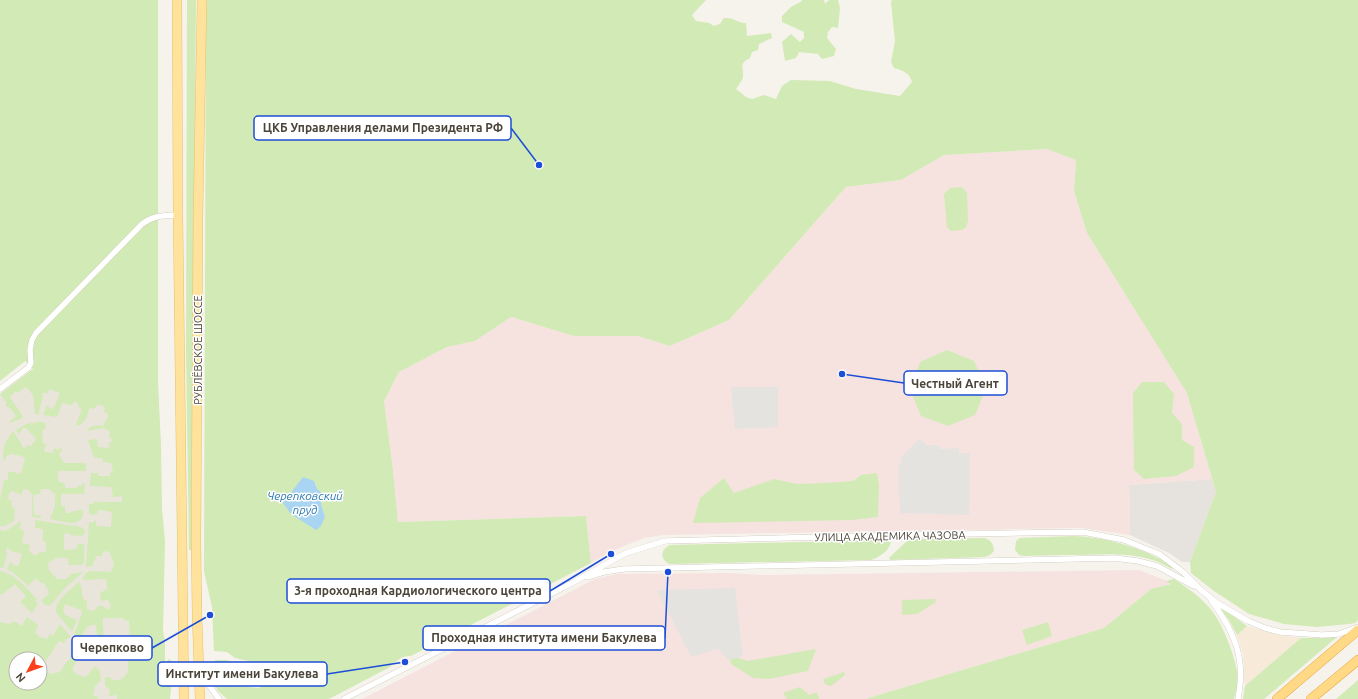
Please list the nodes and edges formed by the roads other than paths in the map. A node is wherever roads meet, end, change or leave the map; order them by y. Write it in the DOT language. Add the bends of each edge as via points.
graph roads {
  1 [pos="177,0"];
  2 [pos="202,0"];
  3 [pos="178,215"];
  4 [pos="0,389"];
  5 [pos="572,583"];
  6 [pos="1201,590"];
  7 [pos="1206,594"];
  8 [pos="1358,627"];
  9 [pos="1358,630"];
  10 [pos="1358,660"];
  11 [pos="199,670"];
  12 [pos="184,699"];
  13 [pos="200,699"];
  14 [pos="219,699"];
  15 [pos="344,699"];
  16 [pos="1238,699"];
  17 [pos="1277,699"];
  18 [pos="1311,699"];
  1 -- 3 [label="main road, РУБЛЁВСКОЕ ШОССЕ"];
  2 -- 11 [label="main road, РУБЛЁВСКОЕ ШОССЕ" via="196,534"];
  3 -- 4 [label="street" via="150,218 142,224 36,333 32,340 31,363 28,368"];
  3 -- 12 [label="main road, РУБЛЁВСКОЕ ШОССЕ"];
  5 -- 6 [label="street, УЛИЦА АКАДЕМИКА ЧАЗОВА" via="604,572 624,569 1114,558 1138,560 1157,566"];
  5 -- 6 [label="street, УЛИЦА АКАДЕМИКА ЧАЗОВА" via="626,553 665,541 1083,532 1124,540 1159,554"];
  5 -- 15 [label="street, УЛИЦА АКАДЕМИКА ЧАЗОВА"];
  6 -- 7 [label="street, УЛИЦА АКАДЕМИКА ЧАЗОВА"];
  7 -- 8 [label="street, УЛИЦА АКАДЕМИКА ЧАЗОВА" via="1248,621 1280,632 1339,634"];
  7 -- 16 [label="street, УЛИЦА АКАДЕМИКА ЧАЗОВА" via="1224,618 1238,649 1241,662"];
  9 -- 17 [label="highway"];
  10 -- 18 [label="highway"];
  11 -- 13 [label="main road, РУБЛЁВСКОЕ ШОССЕ"];
  11 -- 14 [label="street"];
}
